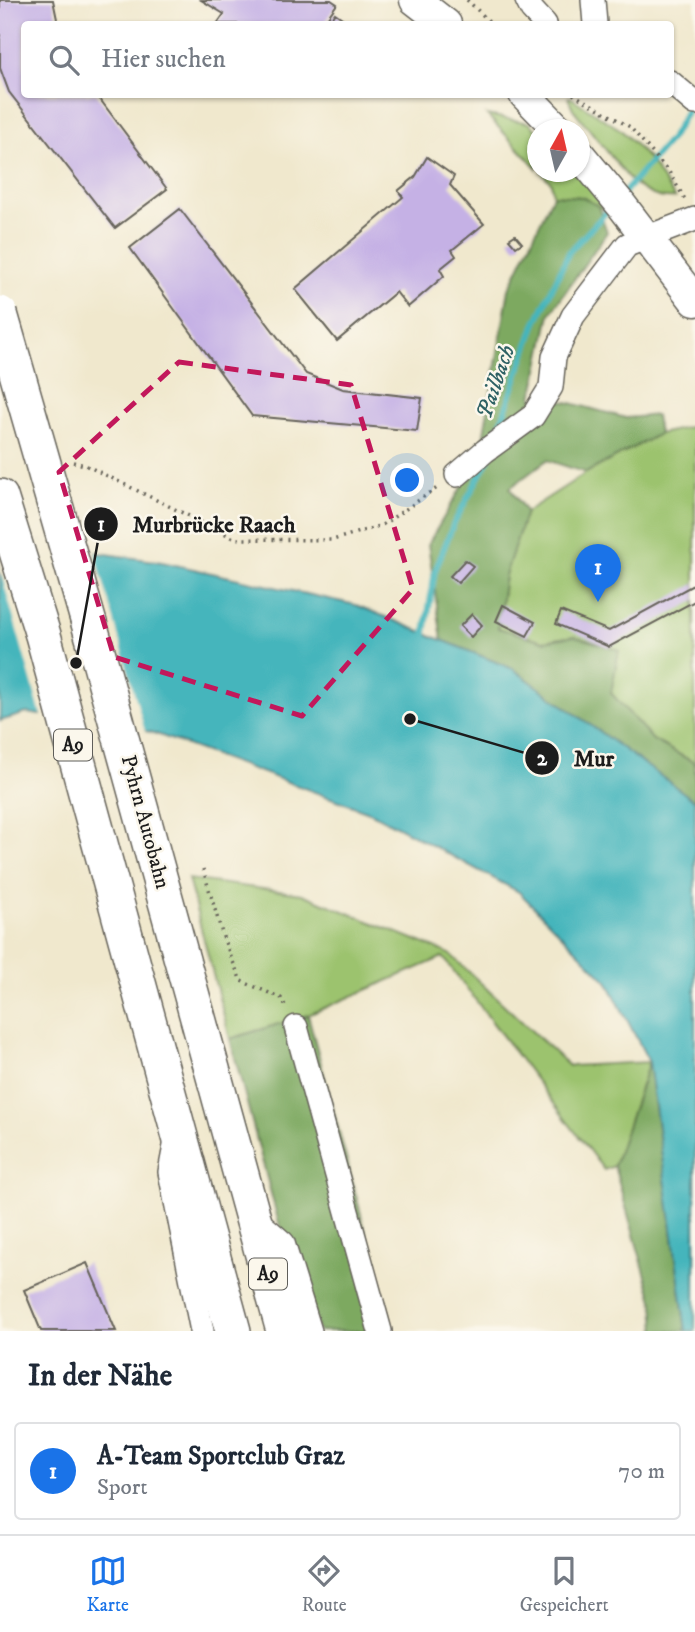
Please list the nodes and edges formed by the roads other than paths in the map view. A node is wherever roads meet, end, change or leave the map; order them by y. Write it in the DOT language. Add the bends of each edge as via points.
graph roads {
  1 [pos="415,0"];
  2 [pos="527,0"];
  3 [pos="593,0"];
  4 [pos="442,21"];
  5 [pos="542,21"];
  6 [pos="595,21"];
  7 [pos="674,85"];
  8 [pos="528,98"];
  9 [pos="695,103"];
  10 [pos="548,119"];
  11 [pos="590,168"];
  12 [pos="690,209"];
  13 [pos="645,236"];
  14 [pos="695,301"];
  15 [pos="0,314"];
  16 [pos="457,475"];
  17 [pos="0,497"];
  18 [pos="296,1027"];
  19 [pos="178,1131"];
  20 [pos="253,1217"];
  21 [pos="202,1331"];
  22 [pos="233,1331"];
  23 [pos="284,1331"];
  24 [pos="310,1331"];
  25 [pos="380,1331"];
  1 -- 4 [label="main road"];
  2 -- 5 [label="street"];
  3 -- 6 [label="street"];
  7 -- 9 [label="street"];
  8 -- 10 [label="main road"];
  11 -- 13 [label="main road"];
  12 -- 13 [label="street"];
  13 -- 14 [label="main road"];
  13 -- 16 [label="street" via="627,245 573,316 554,357 551,387 533,416"];
  15 -- 20 [label="highway, Pyhrn Autobahn / A9, bridge"];
  17 -- 19 [label="highway, A9" via="43,635"];
  18 -- 25 [label="street"];
  19 -- 21 [label="street" via="170,1172"];
  19 -- 22 [label="highway, A9"];
  20 -- 23 [label="highway, Pyhrn Autobahn / A9"];
  20 -- 24 [label="street" via="282,1243"];
}
